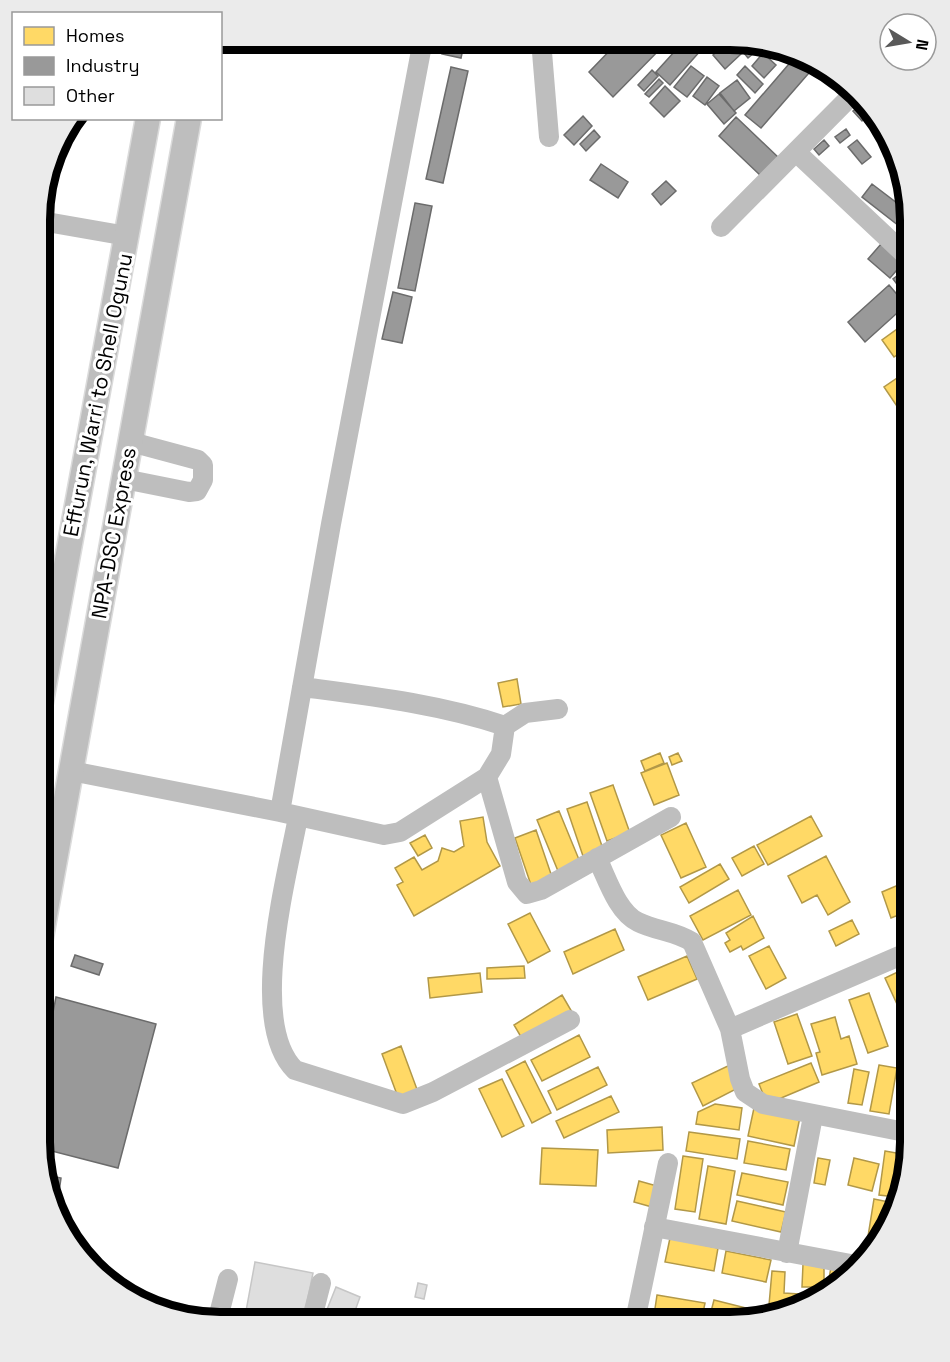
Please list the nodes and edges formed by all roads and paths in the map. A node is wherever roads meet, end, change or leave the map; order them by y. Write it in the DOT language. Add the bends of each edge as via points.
graph roads {
  1 [pos="421,50"];
  2 [pos="542,50"];
  3 [pos="849,98"];
  4 [pos="148,120"];
  5 [pos="189,120"];
  6 [pos="549,137"];
  7 [pos="796,152"];
  8 [pos="50,223"];
  9 [pos="722,227"];
  10 [pos="128,236"];
  11 [pos="900,250"];
  12 [pos="130,442"];
  13 [pos="124,479"];
  14 [pos="50,653"];
  15 [pos="302,687"];
  16 [pos="558,709"];
  17 [pos="505,726"];
  18 [pos="71,771"];
  19 [pos="488,777"];
  20 [pos="289,814"];
  21 [pos="671,817"];
  22 [pos="597,858"];
  23 [pos="50,887"];
  24 [pos="900,956"];
  25 [pos="570,1020"];
  26 [pos="730,1029"];
  27 [pos="813,1116"];
  28 [pos="900,1131"];
  29 [pos="668,1163"];
  30 [pos="654,1227"];
  31 [pos="787,1253"];
  32 [pos="849,1264"];
  33 [pos="228,1279"];
  34 [pos="321,1283"];
  35 [pos="220,1312"];
  36 [pos="314,1312"];
  37 [pos="637,1312"];
  1 -- 15 [label="street"];
  2 -- 6 [label="street"];
  3 -- 7 [label="street"];
  4 -- 10 [label="main road, Effurun, Warri to Shell Ogunu"];
  5 -- 12 [label="main road, NPA-DSC Express"];
  7 -- 9 [label="street"];
  7 -- 11 [label="street"];
  8 -- 10 [label="street"];
  10 -- 14 [label="main road, Effurun, Warri to Shell Ogunu"];
  12 -- 13 [label="main road, NPA-DSC Express"];
  12 -- 13 [label="street" via="198,460 203,465 203,480 196,491 189,492"];
  13 -- 18 [label="main road, NPA-DSC Express"];
  15 -- 17 [label="street" via="392,699"];
  15 -- 20 [label="street"];
  16 -- 17 [label="street" via="525,713"];
  17 -- 19 [label="street" via="501,754"];
  18 -- 20 [label="street"];
  18 -- 23 [label="main road, NPA-DSC Express"];
  19 -- 20 [label="street" via="400,832 384,836"];
  19 -- 22 [label="street" via="522,891 527,894 541,890"];
  20 -- 25 [label="street" via="273,945 273,1007 283,1059 295,1070 403,1104"];
  21 -- 22 [label="street"];
  22 -- 26 [label="street" via="623,910 636,922 692,942"];
  24 -- 26 [label="street"];
  26 -- 27 [label="street" via="745,1092 763,1104"];
  27 -- 28 [label="street"];
  27 -- 31 [label="street"];
  29 -- 30 [label="street"];
  30 -- 31 [label="street"];
  30 -- 37 [label="street"];
  31 -- 32 [label="street"];
  33 -- 35 [label="street"];
  34 -- 36 [label="street"];
}
